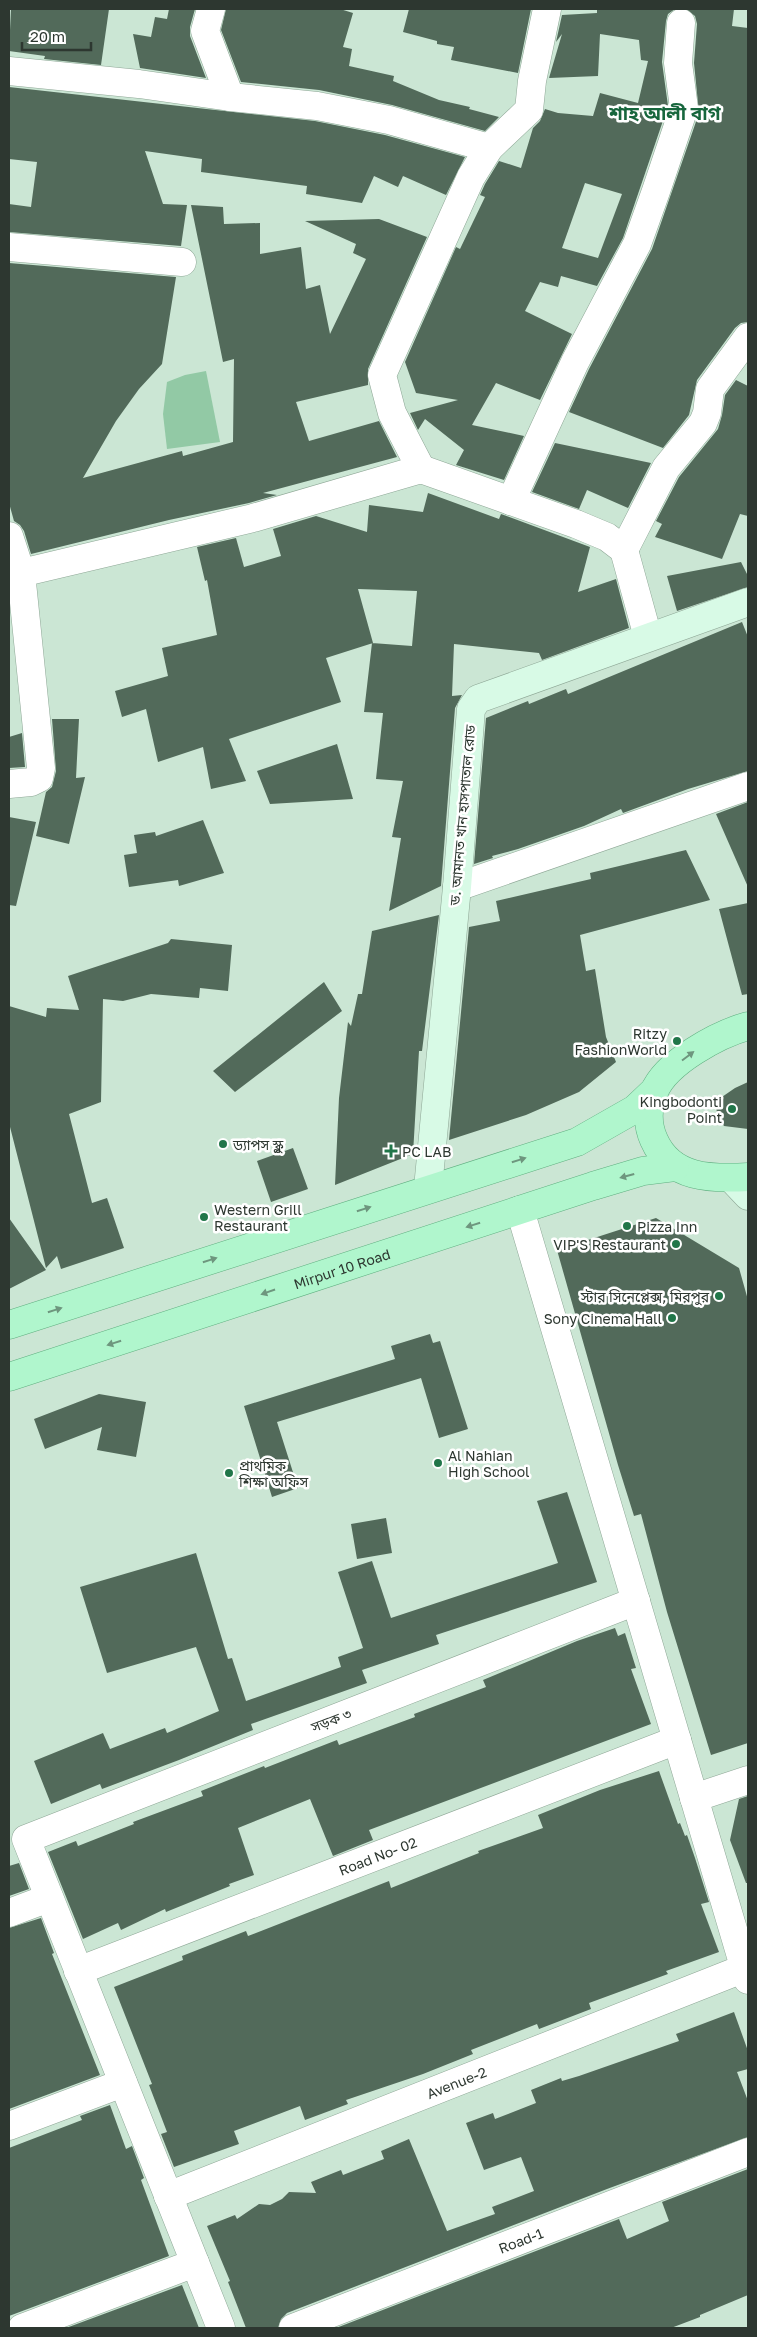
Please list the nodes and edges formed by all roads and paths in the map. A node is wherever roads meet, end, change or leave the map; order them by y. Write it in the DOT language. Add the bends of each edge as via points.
graph roads {
  1 [pos="211,9"];
  2 [pos="547,9"];
  3 [pos="681,23"];
  4 [pos="9,71"];
  5 [pos="230,97"];
  6 [pos="489,148"];
  7 [pos="9,247"];
  8 [pos="182,262"];
  9 [pos="748,337"];
  10 [pos="421,469"];
  11 [pos="511,501"];
  12 [pos="9,536"];
  13 [pos="624,550"];
  14 [pos="21,573"];
  15 [pos="748,602"];
  16 [pos="648,637"];
  17 [pos="9,784"];
  18 [pos="748,786"];
  19 [pos="457,886"];
  20 [pos="748,1026"];
  21 [pos="654,1091"];
  22 [pos="675,1167"];
  23 [pos="743,1183"];
  24 [pos="428,1188"];
  25 [pos="520,1210"];
  26 [pos="9,1325"];
  27 [pos="9,1377"];
  28 [pos="636,1601"];
  29 [pos="677,1740"];
  30 [pos="748,1780"];
  31 [pos="694,1798"];
  32 [pos="49,1898"];
  33 [pos="9,1914"];
  34 [pos="78,1971"];
  35 [pos="746,1974"];
  36 [pos="123,2083"];
  37 [pos="9,2126"];
  38 [pos="748,2152"];
  39 [pos="168,2196"];
  40 [pos="195,2264"];
  41 [pos="22,2328"];
  42 [pos="221,2328"];
  43 [pos="293,2328"];
  1 -- 5 [label="street" via="205,31"];
  2 -- 6 [label="street" via="529,110"];
  3 -- 11 [label="street" via="678,63 684,108 656,192 637,244 575,362"];
  4 -- 5 [label="street"];
  5 -- 6 [label="street" via="317,106 389,120"];
  6 -- 10 [label="street" via="471,177 382,375 392,413"];
  7 -- 8 [label="street"];
  9 -- 13 [label="street" via="710,389 703,423 666,468"];
  10 -- 11 [label="street"];
  10 -- 14 [label="street" via="253,518"];
  11 -- 13 [label="street" via="607,537"];
  12 -- 14 [label="street"];
  13 -- 16 [label="street"];
  14 -- 17 [label="street" via="41,768 39,778"];
  15 -- 16 [label="street, ড. আমানত খান হাসপাতাল রোড"];
  16 -- 19 [label="street, ড. আমানত খান হাসপাতাল রোড" via="478,699 471,709"];
  18 -- 19 [label="street"];
  19 -- 24 [label="street, ড. আমানত খান হাসপাতাল রোড"];
  21 -- 20 [label="main road, one-way" via="666,1074 684,1058 709,1041"];
  21 -- 22 [label="main road" via="648,1114 651,1134 658,1151"];
  24 -- 21 [label="main road, one-way" via="577,1142 636,1108"];
  22 -- 23 [label="main road"];
  22 -- 25 [label="main road, Mirpur 10 Road, one-way" via="627,1176"];
  26 -- 24 [label="main road, one-way"];
  25 -- 27 [label="main road, Mirpur 10 Road, one-way"];
  25 -- 28 [label="street"];
  28 -- 29 [label="street"];
  28 -- 32 [label="street, সড়ক ৩" via="26,1838"];
  29 -- 31 [label="street"];
  29 -- 34 [label="street, Road No- 02"];
  30 -- 31 [label="street"];
  31 -- 35 [label="street"];
  32 -- 33 [label="street"];
  32 -- 34 [label="street"];
  34 -- 36 [label="street"];
  35 -- 39 [label="street, Avenue-2"];
  36 -- 37 [label="street"];
  36 -- 39 [label="street"];
  38 -- 43 [label="street, Road-1"];
  39 -- 40 [label="street"];
  40 -- 41 [label="street"];
  40 -- 42 [label="street"];
}
